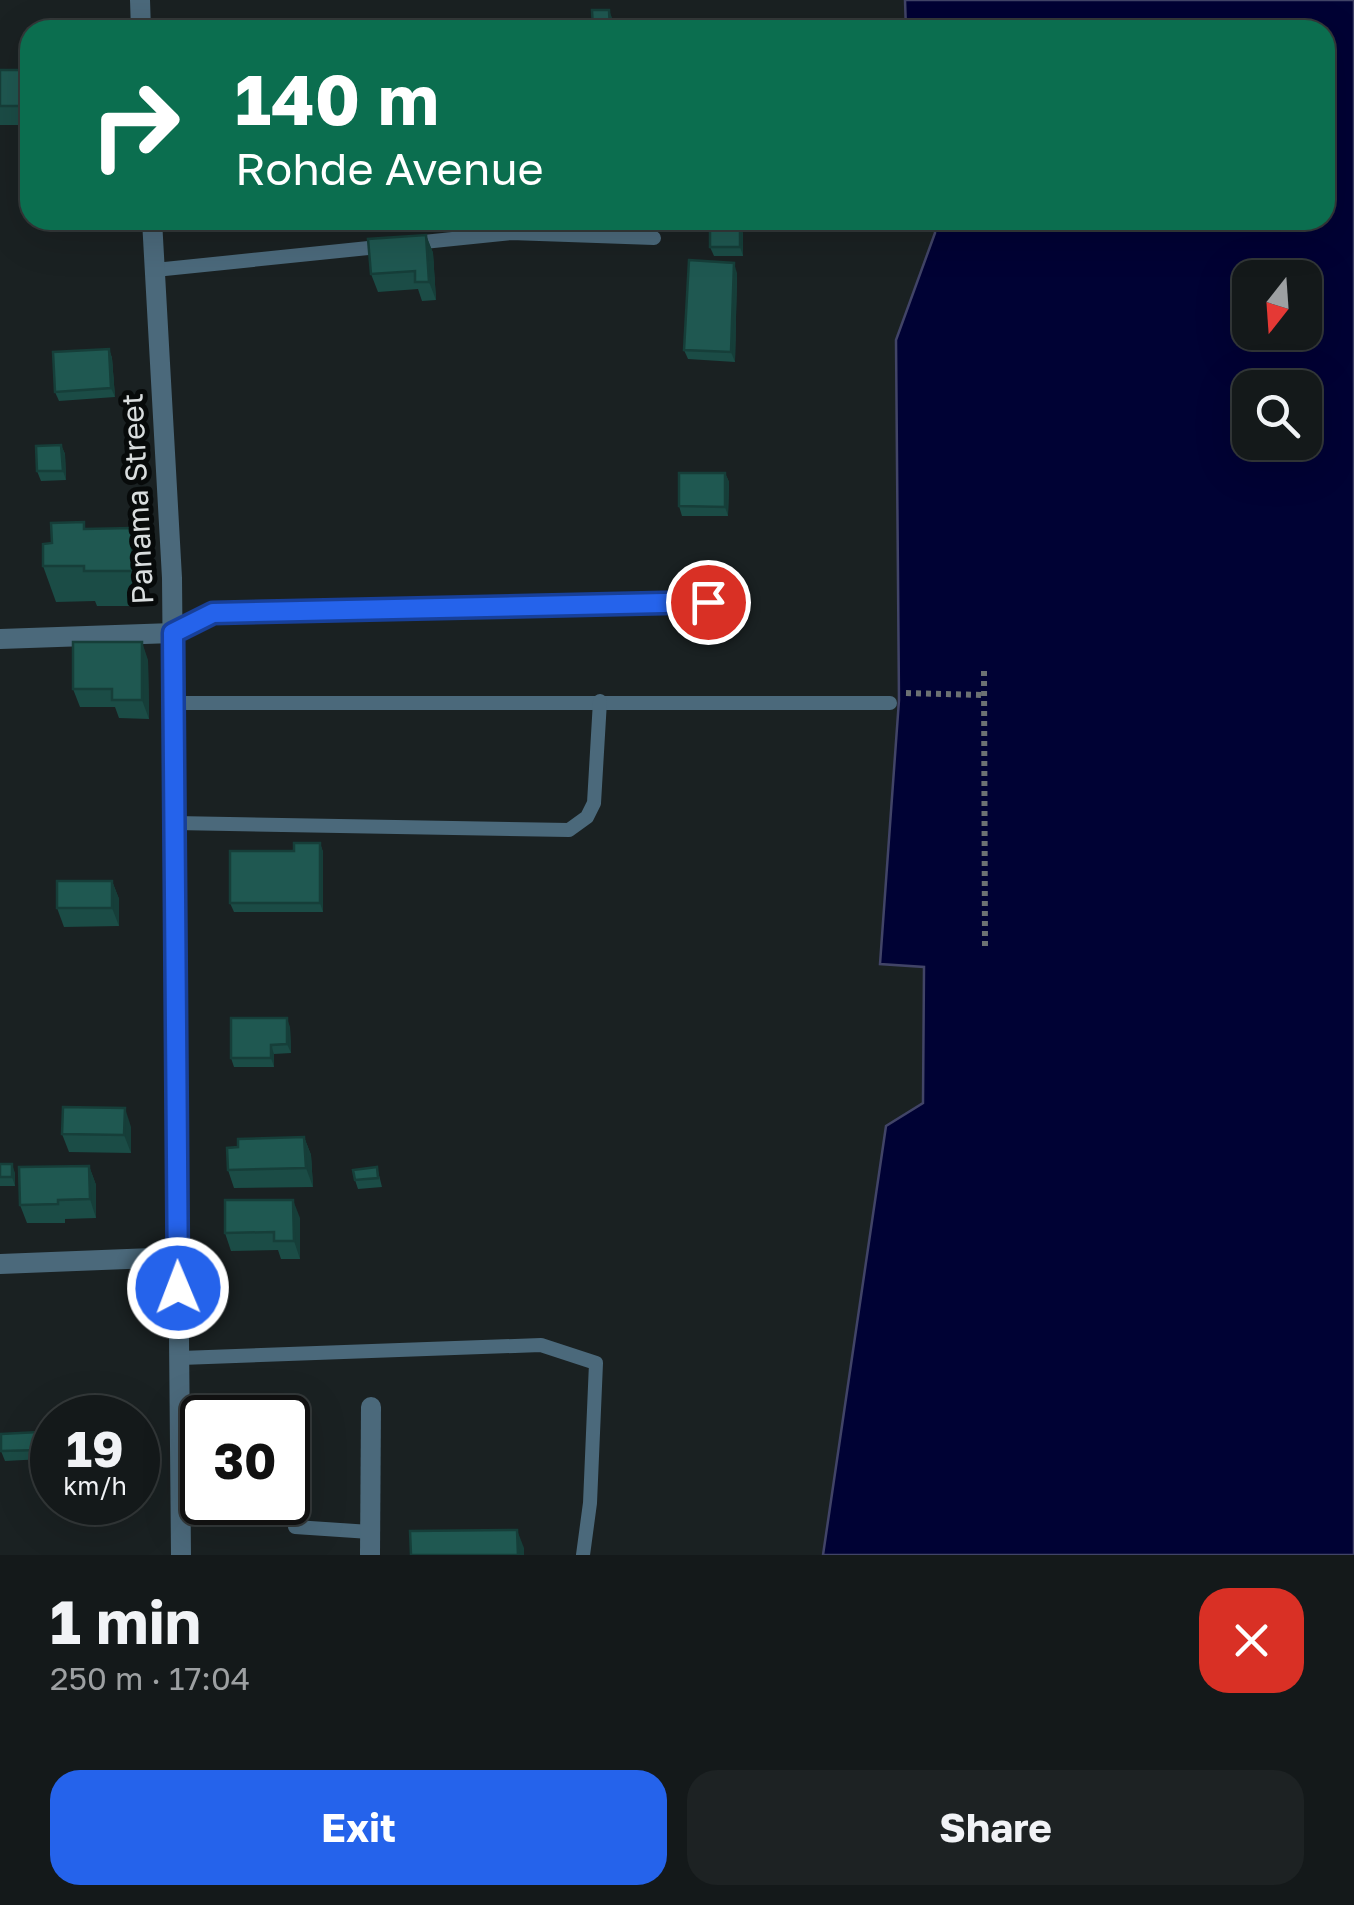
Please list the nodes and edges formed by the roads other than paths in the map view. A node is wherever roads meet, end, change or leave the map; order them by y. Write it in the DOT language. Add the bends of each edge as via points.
graph roads {
  1 [pos="152,230"];
  2 [pos="654,238"];
  3 [pos="154,270"];
  4 [pos="708,602"];
  5 [pos="173,633"];
  6 [pos="0,639"];
  7 [pos="600,701"];
  8 [pos="174,703"];
  9 [pos="890,703"];
  10 [pos="174,823"];
  11 [pos="178,1257"];
  12 [pos="0,1264"];
  13 [pos="180,1358"];
  14 [pos="370,1406"];
  15 [pos="295,1528"];
  16 [pos="370,1532"];
  17 [pos="181,1555"];
  18 [pos="370,1555"];
  19 [pos="582,1555"];
  1 -- 3 [label="street, Panama Street"];
  2 -- 3 [label="lane" via="511,233"];
  3 -- 5 [label="street, Panama Street"];
  4 -- 5 [label="lane" via="213,613"];
  5 -- 6 [label="street"];
  5 -- 8 [label="street, Panama Street"];
  7 -- 8 [label="lane"];
  7 -- 9 [label="lane"];
  7 -- 10 [label="lane" via="594,802 587,818 569,830"];
  8 -- 10 [label="street, Panama Street"];
  10 -- 11 [label="street, Panama Street"];
  11 -- 12 [label="street"];
  11 -- 13 [label="street, Panama Street"];
  13 -- 17 [label="street, Panama Street"];
  13 -- 19 [label="lane" via="541,1344 596,1362"];
  14 -- 16 [label="street"];
  15 -- 16 [label="lane"];
  16 -- 18 [label="street"];
}
